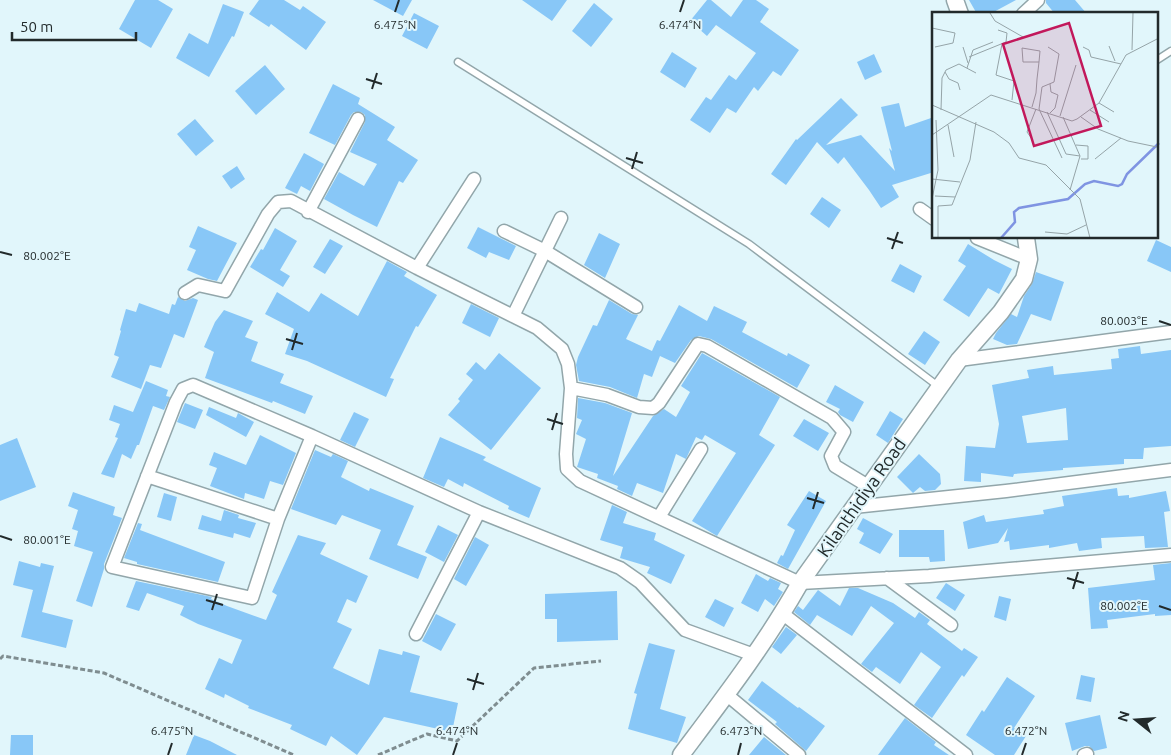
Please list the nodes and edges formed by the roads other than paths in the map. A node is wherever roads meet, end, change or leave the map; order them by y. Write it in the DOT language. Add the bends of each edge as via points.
graph roads {
  1 [pos="955,0"];
  2 [pos="1038,0"];
  3 [pos="959,12"];
  4 [pos="1024,12"];
  5 [pos="1171,51"];
  6 [pos="1158,59"];
  7 [pos="458,62"];
  8 [pos="358,119"];
  9 [pos="474,179"];
  10 [pos="920,208"];
  11 [pos="308,212"];
  12 [pos="932,217"];
  13 [pos="561,218"];
  14 [pos="504,231"];
  15 [pos="979,239"];
  16 [pos="1026,239"];
  17 [pos="545,251"];
  18 [pos="1029,259"];
  19 [pos="417,268"];
  20 [pos="185,293"];
  21 [pos="636,306"];
  22 [pos="513,316"];
  23 [pos="1171,332"];
  24 [pos="959,360"];
  25 [pos="939,387"];
  26 [pos="571,388"];
  27 [pos="312,436"];
  28 [pos="701,449"];
  29 [pos="1171,470"];
  30 [pos="147,476"];
  31 [pos="868,486"];
  32 [pos="854,507"];
  33 [pos="479,512"];
  34 [pos="659,517"];
  35 [pos="278,519"];
  36 [pos="1171,555"];
  37 [pos="887,578"];
  38 [pos="800,583"];
  39 [pos="783,614"];
  40 [pos="951,625"];
  41 [pos="416,634"];
  42 [pos="754,655"];
  43 [pos="726,694"];
  44 [pos="681,755"];
  45 [pos="798,755"];
  46 [pos="966,755"];
  1 -- 3 [label="street"];
  2 -- 4 [label="street"];
  5 -- 6 [label="lane"];
  7 -- 25 [label="lane" via="749,244"];
  8 -- 11 [label="street"];
  9 -- 19 [label="street"];
  10 -- 12 [label="street"];
  11 -- 19 [label="street"];
  11 -- 20 [label="street" via="291,201 278,202 225,291 198,285"];
  13 -- 17 [label="street"];
  14 -- 17 [label="street"];
  15 -- 18 [label="street"];
  16 -- 18 [label="street, Kilanthidiya Road"];
  17 -- 21 [label="street"];
  17 -- 22 [label="street"];
  18 -- 24 [label="street, Kilanthidiya Road" via="1024,279 1001,312"];
  19 -- 22 [label="street"];
  22 -- 26 [label="street" via="537,328 562,349"];
  23 -- 24 [label="street"];
  24 -- 25 [label="street, Kilanthidiya Road"];
  25 -- 31 [label="street, Kilanthidiya Road"];
  26 -- 31 [label="street" via="652,408 659,403 698,344 707,346 832,418 844,432 831,456 836,466"];
  26 -- 34 [label="street" via="567,469 580,481"];
  27 -- 30 [label="street" via="193,385 183,389"];
  27 -- 33 [label="street"];
  27 -- 35 [label="street"];
  28 -- 34 [label="street"];
  29 -- 32 [label="street"];
  30 -- 35 [label="street"];
  30 -- 35 [label="street" via="112,567 252,598"];
  31 -- 32 [label="street, Kilanthidiya Road"];
  32 -- 38 [label="street, Kilanthidiya Road"];
  33 -- 41 [label="street"];
  33 -- 42 [label="street" via="620,568 640,582 685,630"];
  34 -- 38 [label="street"];
  36 -- 37 [label="street"];
  37 -- 38 [label="street"];
  37 -- 40 [label="street"];
  38 -- 39 [label="street, Kilanthidiya Road"];
  39 -- 42 [label="street, Kilanthidiya Road"];
  39 -- 46 [label="street"];
  42 -- 43 [label="street, Kilanthidiya Road"];
  43 -- 44 [label="street, Kilanthidiya Road"];
  43 -- 45 [label="street"];
}
